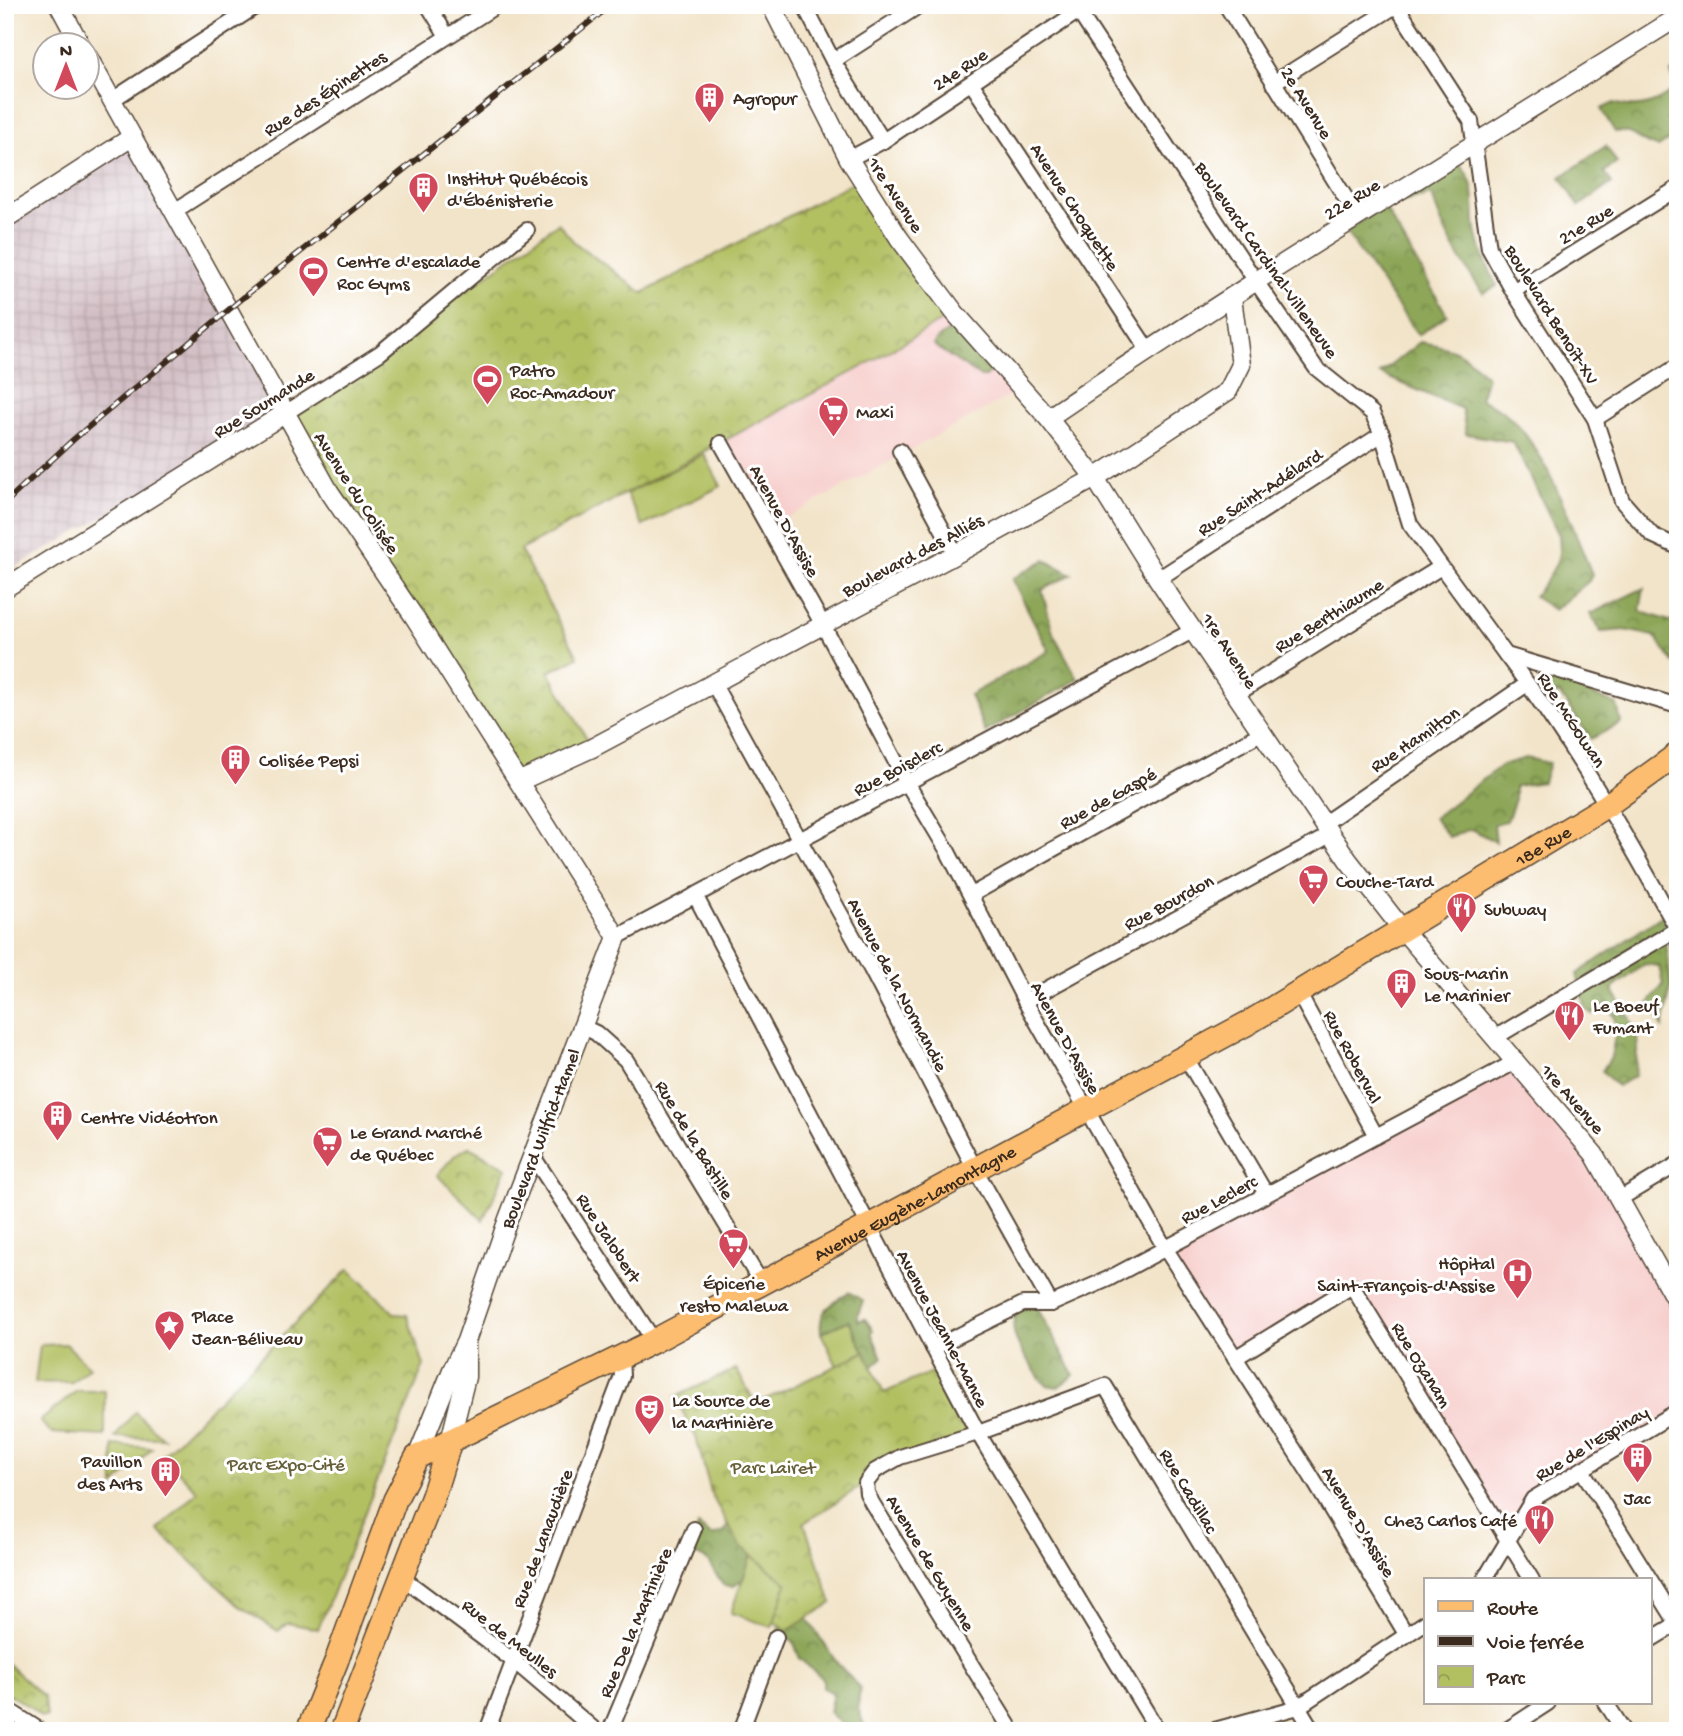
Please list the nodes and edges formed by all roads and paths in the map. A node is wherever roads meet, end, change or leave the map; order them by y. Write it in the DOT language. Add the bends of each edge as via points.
graph roads {
  1 [pos="59,5"];
  2 [pos="258,5"];
  3 [pos="428,5"];
  4 [pos="497,5"];
  5 [pos="771,5"];
  6 [pos="804,5"];
  7 [pos="920,5"];
  8 [pos="1226,5"];
  9 [pos="1396,5"];
  10 [pos="1083,8"];
  11 [pos="1678,17"];
  12 [pos="73,32"];
  13 [pos="447,36"];
  14 [pos="834,61"];
  15 [pos="102,83"];
  16 [pos="1273,83"];
  17 [pos="972,84"];
  18 [pos="111,100"];
  19 [pos="131,137"];
  20 [pos="883,141"];
  21 [pos="1474,145"];
  22 [pos="849,159"];
  23 [pos="1678,188"];
  24 [pos="173,212"];
  25 [pos="1358,218"];
  26 [pos="5,219"];
  27 [pos="527,230"];
  28 [pos="1255,280"];
  29 [pos="1513,291"];
  30 [pos="1232,298"];
  31 [pos="1148,350"];
  32 [pos="1678,366"];
  33 [pos="284,414"];
  34 [pos="1048,418"];
  35 [pos="1595,419"];
  36 [pos="1382,434"];
  37 [pos="721,443"];
  38 [pos="900,451"];
  39 [pos="1095,478"];
  40 [pos="1678,547"];
  41 [pos="957,554"];
  42 [pos="1441,566"];
  43 [pos="1158,579"];
  44 [pos="5,588"];
  45 [pos="823,625"];
  46 [pos="1194,630"];
  47 [pos="1506,655"];
  48 [pos="713,683"];
  49 [pos="1527,684"];
  50 [pos="1236,695"];
  51 [pos="1678,706"];
  52 [pos="1261,733"];
  53 [pos="1678,754"];
  54 [pos="520,781"];
  55 [pos="907,783"];
  56 [pos="1606,806"];
  57 [pos="1326,830"];
  58 [pos="798,841"];
  59 [pos="695,895"];
  60 [pos="971,895"];
  61 [pos="1402,929"];
  62 [pos="1677,929"];
  63 [pos="617,937"];
  64 [pos="1678,941"];
  65 [pos="1298,994"];
  66 [pos="1025,1000"];
  67 [pos="583,1027"];
  68 [pos="1496,1037"];
  69 [pos="1185,1056"];
  70 [pos="1515,1062"];
  71 [pos="1086,1110"];
  72 [pos="1376,1136"];
  73 [pos="532,1155"];
  74 [pos="1678,1164"];
  75 [pos="975,1169"];
  76 [pos="1266,1194"];
  77 [pos="1621,1198"];
  78 [pos="868,1226"];
  79 [pos="1165,1248"];
  80 [pos="761,1284"];
  81 [pos="1051,1304"];
  82 [pos="1678,1304"];
  83 [pos="466,1341"];
  84 [pos="654,1341"];
  85 [pos="933,1349"];
  86 [pos="621,1357"];
  87 [pos="1235,1358"];
  88 [pos="1678,1411"];
  89 [pos="978,1433"];
  90 [pos="450,1441"];
  91 [pos="417,1457"];
  92 [pos="1581,1470"];
  93 [pos="694,1529"];
  94 [pos="1508,1539"];
  95 [pos="400,1576"];
  96 [pos="1485,1578"];
  97 [pos="1531,1578"];
  98 [pos="1649,1578"];
  99 [pos="1652,1583"];
  100 [pos="1424,1623"];
  101 [pos="1677,1623"];
  102 [pos="1406,1634"];
  103 [pos="776,1637"];
  104 [pos="1652,1639"];
  105 [pos="515,1662"];
  106 [pos="1547,1704"];
  107 [pos="1607,1704"];
  108 [pos="1298,1707"];
  109 [pos="5,1708"];
  110 [pos="41,1731"];
  111 [pos="308,1731"];
  112 [pos="342,1731"];
  113 [pos="487,1731"];
  114 [pos="596,1731"];
  115 [pos="610,1731"];
  116 [pos="741,1731"];
  117 [pos="1012,1731"];
  118 [pos="1158,1731"];
  119 [pos="1211,1731"];
  120 [pos="1313,1731"];
  121 [pos="1505,1731"];
  122 [pos="1623,1731"];
  1 -- 12 [label="street"];
  2 -- 18 [label="street"];
  3 -- 13 [label="street"];
  4 -- 13 [label="street, Rue des Épinettes"];
  5 -- 22 [label="street, 1re Avenue"];
  6 -- 14 [label="street, 1re Avenue"];
  7 -- 14 [label="street"];
  8 -- 16 [label="street, 2e Avenue"];
  9 -- 16 [label="street"];
  9 -- 21 [label="street, Boulevard Benoît-XV" via="1471,121"];
  10 -- 17 [label="street, 24e Rue"];
  10 -- 28 [label="street, Boulevard Cardinal-Villeneuve"];
  11 -- 21 [label="street, 22e Rue"];
  13 -- 24 [label="street, Rue des Épinettes"];
  14 -- 20 [label="street, 1re Avenue"];
  15 -- 18 [label="street, Avenue du Colisée"];
  16 -- 25 [label="street, 2e Avenue"];
  17 -- 20 [label="street, 24e Rue"];
  17 -- 31 [label="street, Avenue Choquette"];
  18 -- 19 [label="street, Avenue du Colisée"];
  19 -- 24 [label="street, Avenue du Colisée"];
  19 -- 26 [label="street"];
  20 -- 22 [label="street, 24e Rue"];
  21 -- 25 [label="street, 22e Rue"];
  21 -- 29 [label="street, Boulevard Benoît-XV" via="1489,248"];
  22 -- 34 [label="street, 1re Avenue" via="926,277"];
  23 -- 29 [label="street, 21e Rue"];
  24 -- 33 [label="street, Avenue du Colisée"];
  25 -- 28 [label="street, 22e Rue"];
  27 -- 33 [label="street, Rue Soumande" via="380,353"];
  28 -- 30 [label="street, 22e Rue"];
  28 -- 36 [label="street, Boulevard Cardinal-Villeneuve" via="1316,368 1371,413"];
  29 -- 35 [label="street, Boulevard Benoît-XV"];
  30 -- 31 [label="street, 22e Rue"];
  30 -- 39 [label="street, Boulevard des Alliés" via="1241,365 1228,391"];
  31 -- 34 [label="street, 22e Rue"];
  32 -- 35 [label="street"];
  33 -- 44 [label="street, Rue Soumande"];
  33 -- 54 [label="street, Avenue du Colisée" via="329,491"];
  34 -- 39 [label="street, 1re Avenue"];
  35 -- 40 [label="street, Boulevard Benoît-XV" via="1622,501 1652,535"];
  36 -- 42 [label="street, Boulevard Cardinal-Villeneuve" via="1410,524"];
  36 -- 43 [label="street, Rue Saint-Adélard"];
  37 -- 45 [label="street, Avenue D'Assise"];
  38 -- 41 [label="street"];
  39 -- 41 [label="street, Boulevard des Alliés"];
  39 -- 43 [label="street, 1re Avenue"];
  41 -- 45 [label="street, Boulevard des Alliés"];
  42 -- 47 [label="street, Boulevard Cardinal-Villeneuve"];
  42 -- 50 [label="street, Rue Berthiaume"];
  43 -- 46 [label="street, 1re Avenue"];
  45 -- 48 [label="street, Boulevard des Alliés"];
  45 -- 55 [label="street, Avenue D'Assise"];
  46 -- 50 [label="street, 1re Avenue"];
  46 -- 55 [label="street, Rue Boisclerc"];
  47 -- 49 [label="street, Rue McGowan"];
  47 -- 51 [label="street"];
  48 -- 54 [label="street, Boulevard des Alliés"];
  48 -- 58 [label="street, Avenue de la Normandie"];
  49 -- 56 [label="street, Rue McGowan"];
  49 -- 57 [label="street, Rue Hamilton"];
  50 -- 52 [label="street, 1re Avenue"];
  52 -- 57 [label="street, 1re Avenue"];
  52 -- 60 [label="street, Rue de Gaspé"];
  53 -- 56 [label="main road, 18e Rue"];
  54 -- 63 [label="street, Avenue du Colisée"];
  55 -- 58 [label="street, Rue Boisclerc"];
  55 -- 60 [label="street, Avenue D'Assise"];
  56 -- 61 [label="main road, 18e Rue"];
  56 -- 62 [label="street"];
  57 -- 61 [label="street, 1re Avenue"];
  57 -- 66 [label="street, Rue Bourdon"];
  58 -- 59 [label="street, Rue Boisclerc"];
  58 -- 75 [label="street, Avenue de la Normandie"];
  59 -- 63 [label="street, Rue Boisclerc"];
  59 -- 78 [label="street, Avenue Jeanne-Mance"];
  60 -- 66 [label="street, Avenue D'Assise"];
  61 -- 65 [label="main road, Avenue Eugène-Lamontagne"];
  61 -- 68 [label="street, 1re Avenue"];
  62 -- 64 [label="street"];
  62 -- 68 [label="street"];
  63 -- 67 [label="street, Boulevard Wilfrid-Hamel"];
  65 -- 69 [label="main road, Avenue Eugène-Lamontagne"];
  65 -- 72 [label="street, Rue Roberval"];
  66 -- 71 [label="street, Avenue D'Assise"];
  67 -- 73 [label="street, Boulevard Wilfrid-Hamel"];
  67 -- 80 [label="street, Rue de la Bastille" via="626,1060"];
  68 -- 70 [label="street, 1re Avenue"];
  69 -- 71 [label="main road, Avenue Eugène-Lamontagne"];
  69 -- 76 [label="street"];
  70 -- 72 [label="street, Rue Leclerc"];
  70 -- 77 [label="street, 1re Avenue" via="1594,1154"];
  71 -- 75 [label="main road, Avenue Eugène-Lamontagne"];
  71 -- 79 [label="street, Avenue D'Assise"];
  72 -- 76 [label="street, Rue Leclerc"];
  73 -- 83 [label="street, Boulevard Wilfrid-Hamel"];
  73 -- 84 [label="street, Rue Jalobert"];
  74 -- 77 [label="street"];
  75 -- 78 [label="main road, Avenue Eugène-Lamontagne"];
  75 -- 81 [label="street, Avenue de la Normandie"];
  76 -- 79 [label="street, Rue Leclerc"];
  77 -- 82 [label="street, 1re Avenue"];
  78 -- 80 [label="main road, Avenue Eugène-Lamontagne"];
  78 -- 85 [label="street, Avenue Jeanne-Mance"];
  79 -- 81 [label="street, Rue Leclerc"];
  79 -- 87 [label="street, Avenue D'Assise"];
  80 -- 84 [label="main road, Avenue Eugène-Lamontagne"];
  81 -- 85 [label="street, Rue Leclerc" via="1023,1304"];
  83 -- 90 [label="street, Boulevard Wilfrid-Hamel" via="466,1377"];
  83 -- 91 [label="street, Boulevard Wilfrid-Hamel"];
  84 -- 86 [label="main road, Avenue Eugène-Lamontagne"];
  85 -- 89 [label="street, Avenue Jeanne-Mance"];
  86 -- 90 [label="main road, Avenue Eugène-Lamontagne"];
  86 -- 105 [label="street, Rue de Lanaudière" via="622,1376"];
  87 -- 94 [label="street, Rue Ozanam" via="1352,1286"];
  87 -- 102 [label="street, Avenue D'Assise"];
  88 -- 92 [label="street, Rue de l'Espinay"];
  89 -- 108 [label="street, Rue Cadillac" via="1105,1386"];
  89 -- 117 [label="street, Avenue de Guyenne" via="900,1457 868,1478 867,1493"];
  89 -- 118 [label="street, Avenue Jeanne-Mance"];
  90 -- 91 [label="main road, Avenue Eugène-Lamontagne"];
  90 -- 95 [label="main road, Boulevard Wilfrid-Hamel"];
  91 -- 111 [label="main road, Boulevard Wilfrid-Hamel" via="395,1500"];
  92 -- 94 [label="street, Rue de l'Espinay" via="1533,1499"];
  92 -- 98 [label="street"];
  93 -- 115 [label="street, Rue De la Martinière"];
  94 -- 96 [label="street, Rue de l'Espinay"];
  94 -- 97 [label="street, Rue Ozanam"];
  95 -- 105 [label="street, Rue de Meulles"];
  95 -- 112 [label="main road, Boulevard Wilfrid-Hamel"];
  99 -- 101 [label="street"];
  100 -- 102 [label="street"];
  101 -- 104 [label="street"];
  102 -- 108 [label="street"];
  103 -- 116 [label="street"];
  105 -- 113 [label="street, Rue de Lanaudière"];
  105 -- 114 [label="street, Rue de Meulles"];
  106 -- 121 [label="street"];
  107 -- 122 [label="street"];
  108 -- 119 [label="street"];
  108 -- 120 [label="street, Rue Cadillac"];
  109 -- 110 [label="street"];
}
